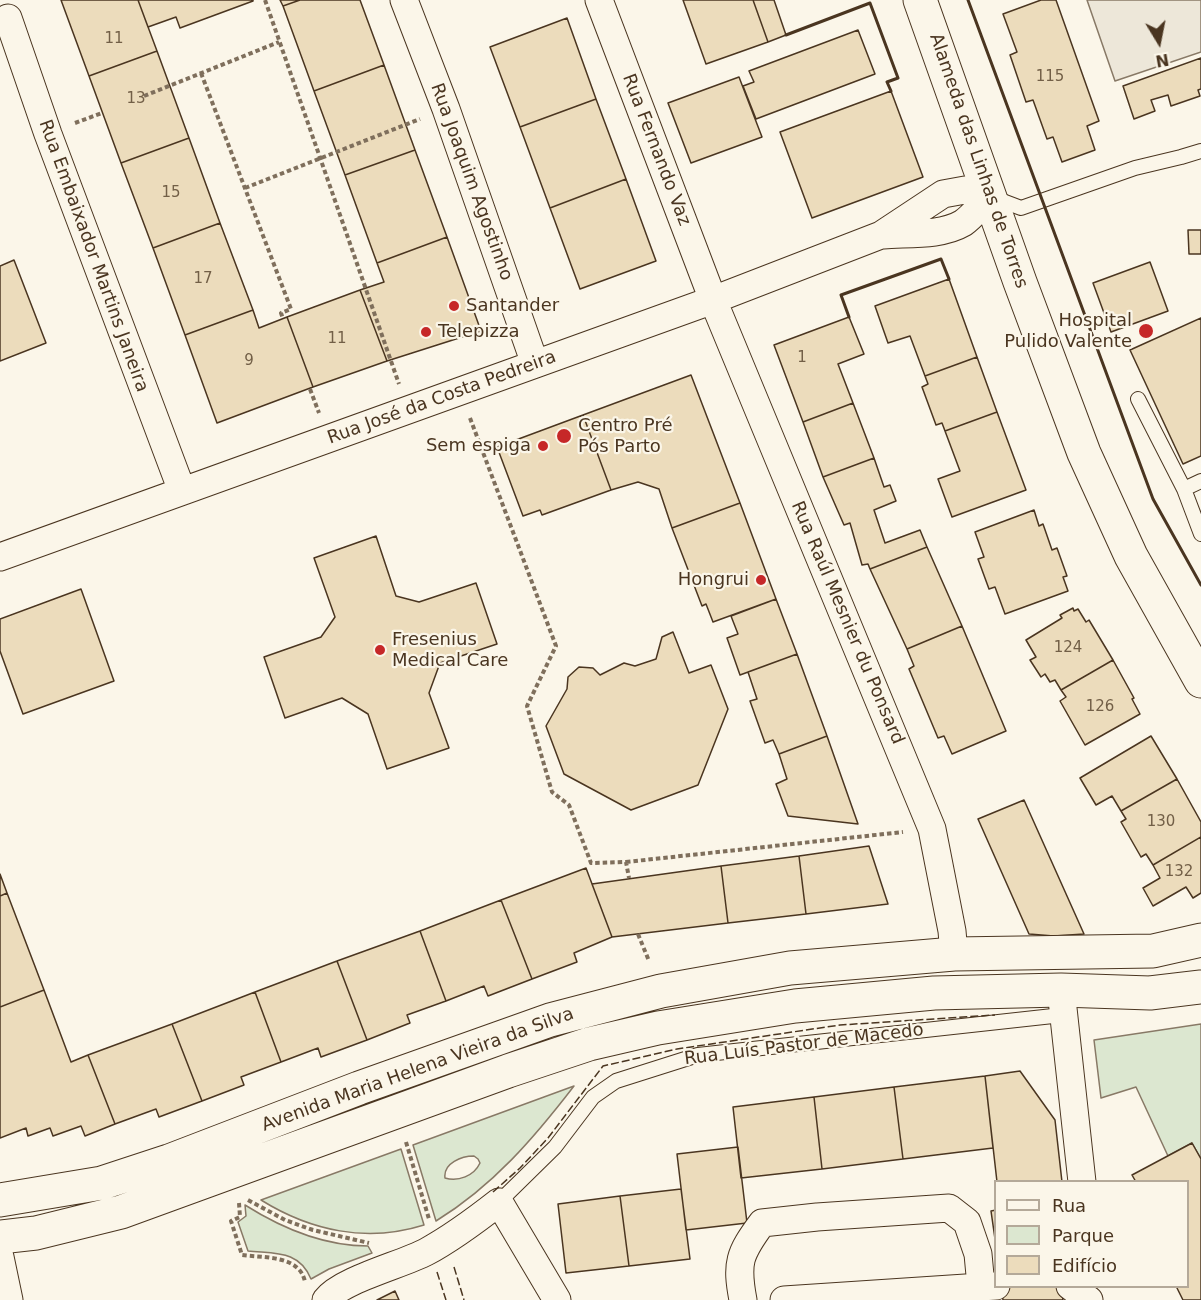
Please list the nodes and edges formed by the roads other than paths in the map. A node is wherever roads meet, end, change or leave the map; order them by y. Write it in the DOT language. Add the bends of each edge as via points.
graph roads {
  1 [pos="404,0"];
  2 [pos="599,0"];
  3 [pos="920,0"];
  4 [pos="8,18"];
  5 [pos="1201,151"];
  6 [pos="1201,156"];
  7 [pos="1181,157"];
  8 [pos="990,197"];
  9 [pos="713,300"];
  10 [pos="535,364"];
  11 [pos="1138,399"];
  12 [pos="1201,481"];
  13 [pos="1184,489"];
  14 [pos="182,491"];
  15 [pos="1201,534"];
  16 [pos="0,557"];
  17 [pos="1201,681"];
  18 [pos="1201,940"];
  19 [pos="954,954"];
  20 [pos="1201,987"];
  21 [pos="1061,1003"];
  22 [pos="1082,1180"];
  23 [pos="0,1200"];
  24 [pos="499,1202"];
  25 [pos="0,1237"];
  26 [pos="0,1257"];
  27 [pos="988,1286"];
  28 [pos="1071,1288"];
  29 [pos="316,1294"];
  30 [pos="9,1300"];
  31 [pos="557,1300"];
  32 [pos="743,1300"];
  33 [pos="784,1300"];
  34 [pos="1089,1300"];
  1 -- 10 [label="street, Rua Joaquim Agostinho"];
  2 -- 9 [label="street, Rua Fernando Vaz"];
  3 -- 8 [label="street, Alameda das Linhas de Torres"];
  4 -- 14 [label="street, Rua Embaixador Martins Janeira"];
  5 -- 7 [label="lane"];
  6 -- 7 [label="lane"];
  7 -- 8 [label="lane" via="1135,168 1021,208"];
  8 -- 9 [label="street, Rua José da Costa Pedreira" via="965,190 943,194 881,235"];
  8 -- 17 [label="street, Alameda das Linhas de Torres" via="1084,453 1131,556"];
  9 -- 10 [label="street, Rua José da Costa Pedreira"];
  9 -- 19 [label="street, Rua Raúl Mesnier du Ponsard" via="932,829"];
  10 -- 14 [label="street, Rua José da Costa Pedreira"];
  11 -- 13 [label="lane"];
  12 -- 13 [label="lane"];
  13 -- 15 [label="lane"];
  14 -- 16 [label="street, Rua José da Costa Pedreira"];
  18 -- 19 [label="street, Avenida Maria Helena Vieira da Silva" via="1153,951"];
  19 -- 23 [label="street, Avenida Maria Helena Vieira da Silva" via="790,968 661,992 550,1020 102,1183"];
  20 -- 21 [label="street, Avenida Maria Helena Vieira da Silva"];
  21 -- 22 [label="street"];
  21 -- 24 [label="lane, Rua Luís Pastor de Macedo" via="698,1055 643,1071 616,1081 593,1097 555,1147"];
  21 -- 25 [label="street, Avenida Maria Helena Vieira da Silva" via="934,993 795,1006 658,1028 590,1044 508,1071 121,1212 36,1233"];
  24 -- 29 [label="street" via="426,1252 331,1293"];
  24 -- 31 [label="street"];
  26 -- 30 [label="street"];
  27 -- 32 [label="street" via="967,1222 949,1208 895,1211 762,1223 742,1256 738,1273"];
  27 -- 33 [label="street"];
  28 -- 34 [label="street"];
}
